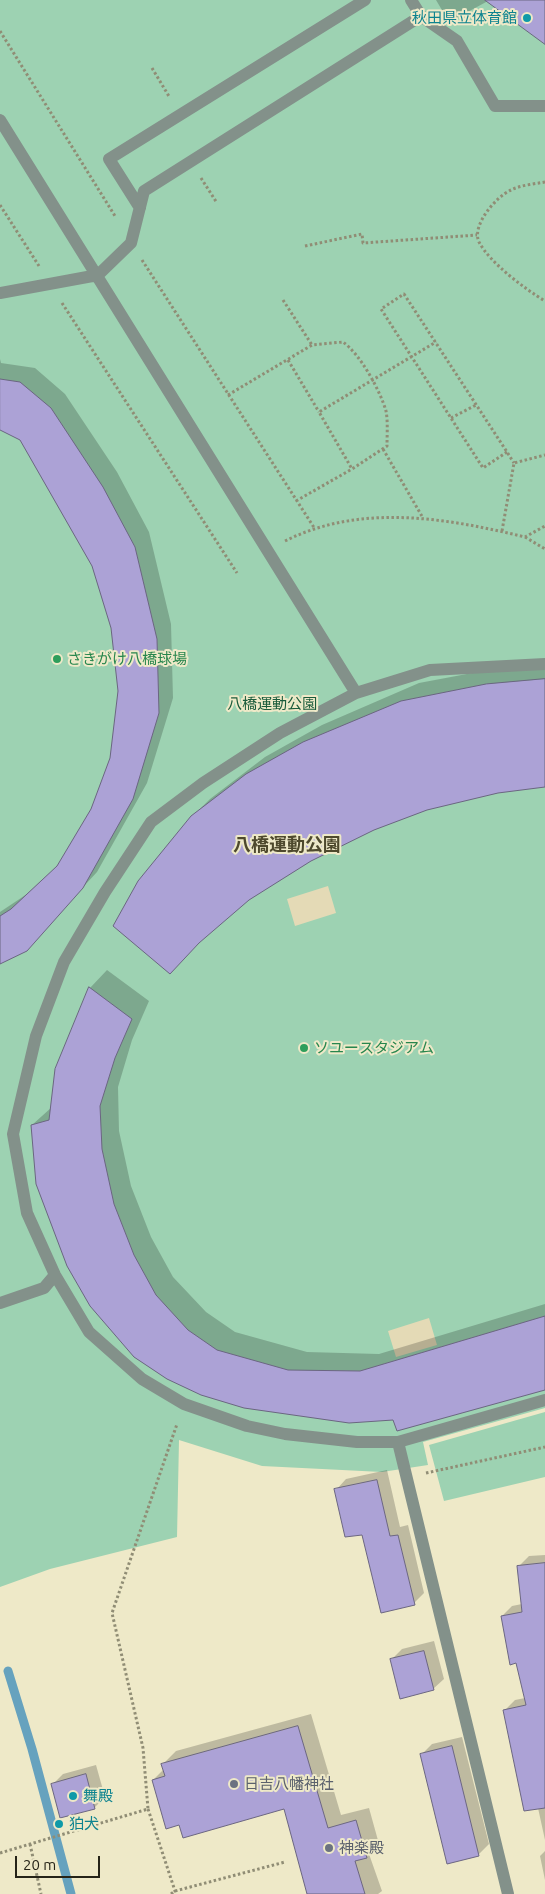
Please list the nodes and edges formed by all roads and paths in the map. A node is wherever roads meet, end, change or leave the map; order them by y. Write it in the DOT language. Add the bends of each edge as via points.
graph roads {
  1 [pos="365,0"];
  2 [pos="411,0"];
  3 [pos="421,16"];
  4 [pos="0,31"];
  5 [pos="152,68"];
  6 [pos="545,106"];
  7 [pos="180,116"];
  8 [pos="0,120"];
  9 [pos="190,161"];
  10 [pos="545,182"];
  11 [pos="217,203"];
  12 [pos="0,204"];
  13 [pos="140,208"];
  14 [pos="478,235"];
  15 [pos="131,243"];
  16 [pos="305,246"];
  17 [pos="98,275"];
  18 [pos="50,284"];
  19 [pos="0,293"];
  20 [pos="283,300"];
  21 [pos="545,301"];
  22 [pos="436,342"];
  23 [pos="312,345"];
  24 [pos="411,357"];
  25 [pos="288,360"];
  26 [pos="372,380"];
  27 [pos="228,395"];
  28 [pos="476,405"];
  29 [pos="320,412"];
  30 [pos="451,418"];
  31 [pos="384,449"];
  32 [pos="507,452"];
  33 [pos="545,455"];
  34 [pos="514,463"];
  35 [pos="352,469"];
  36 [pos="296,502"];
  37 [pos="423,518"];
  38 [pos="545,526"];
  39 [pos="315,529"];
  40 [pos="502,532"];
  41 [pos="525,537"];
  42 [pos="545,549"];
  43 [pos="268,550"];
  44 [pos="237,573"];
  45 [pos="545,664"];
  46 [pos="356,692"];
  47 [pos="56,1276"];
  48 [pos="0,1302"];
  49 [pos="545,1400"];
  50 [pos="184,1404"];
  51 [pos="398,1442"];
  52 [pos="545,1447"];
  53 [pos="406,1478"];
  54 [pos="148,1809"];
  55 [pos="30,1844"];
  56 [pos="0,1853"];
  57 [pos="285,1862"];
  58 [pos="175,1892"];
  59 [pos="41,1894"];
  60 [pos="171,1894"];
  61 [pos="508,1894"];
  1 -- 7 [label="street"];
  2 -- 3 [label="street"];
  3 -- 6 [label="street" via="457,41 495,106"];
  3 -- 9 [label="street"];
  4 -- 15 [label="path"];
  5 -- 7 [label="path"];
  7 -- 13 [label="street" via="109,159"];
  8 -- 17 [label="street"];
  9 -- 11 [label="path"];
  9 -- 13 [label="street" via="144,191"];
  10 -- 14 [label="path" via="512,189 498,198"];
  12 -- 18 [label="path"];
  13 -- 15 [label="street"];
  14 -- 16 [label="path" via="364,243 362,234"];
  14 -- 21 [label="path" via="488,254 501,267"];
  15 -- 17 [label="street"];
  15 -- 27 [label="path"];
  17 -- 18 [label="street"];
  17 -- 43 [label="street"];
  18 -- 19 [label="street"];
  18 -- 44 [label="path"];
  20 -- 23 [label="path"];
  22 -- 24 [label="path"];
  22 -- 24 [label="path" via="404,294 381,309"];
  22 -- 28 [label="path"];
  23 -- 25 [label="path"];
  23 -- 26 [label="path" via="343,342 352,348"];
  24 -- 26 [label="path"];
  24 -- 30 [label="path"];
  25 -- 27 [label="path"];
  25 -- 29 [label="path"];
  26 -- 29 [label="path"];
  26 -- 31 [label="path" via="386,412 387,446"];
  27 -- 36 [label="path"];
  28 -- 30 [label="path"];
  28 -- 32 [label="path"];
  29 -- 35 [label="path"];
  30 -- 32 [label="path" via="483,468"];
  31 -- 35 [label="path"];
  31 -- 37 [label="path"];
  32 -- 34 [label="path"];
  33 -- 34 [label="path"];
  34 -- 40 [label="path"];
  35 -- 36 [label="path"];
  36 -- 39 [label="path"];
  37 -- 39 [label="path" via="371,518"];
  37 -- 40 [label="path" via="462,522"];
  38 -- 41 [label="path"];
  39 -- 43 [label="path"];
  40 -- 41 [label="path"];
  41 -- 42 [label="path"];
  43 -- 46 [label="street"];
  45 -- 46 [label="street" via="430,670"];
  46 -- 47 [label="street" via="280,733 203,783 151,822 64,962 36,1036 13,1134 27,1213"];
  47 -- 48 [label="street" via="44,1288"];
  47 -- 50 [label="street" via="89,1332 142,1379"];
  49 -- 51 [label="street"];
  50 -- 51 [label="street" via="247,1426 285,1434 357,1442"];
  50 -- 54 [label="path" via="112,1613 144,1748"];
  51 -- 53 [label="street"];
  52 -- 53 [label="path"];
  53 -- 61 [label="street"];
  54 -- 55 [label="path"];
  54 -- 58 [label="path"];
  55 -- 56 [label="path"];
  55 -- 59 [label="path"];
  57 -- 58 [label="path"];
  58 -- 60 [label="path"];
}
